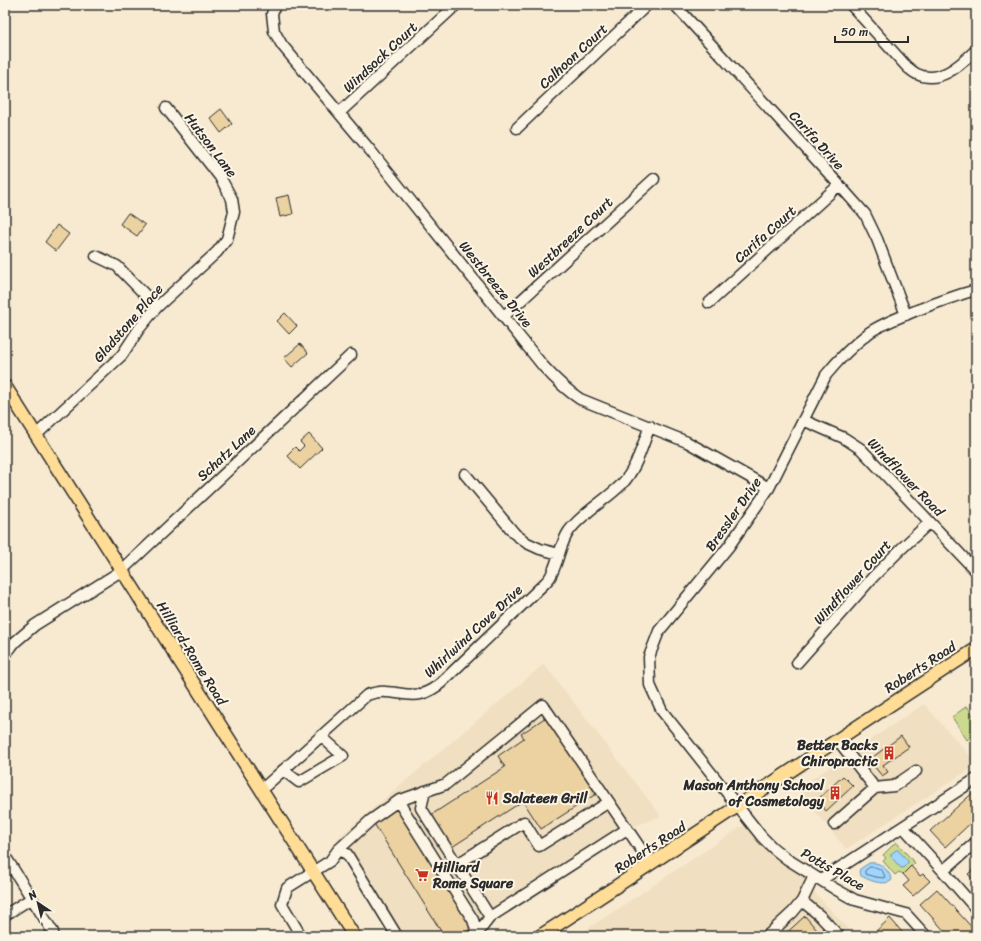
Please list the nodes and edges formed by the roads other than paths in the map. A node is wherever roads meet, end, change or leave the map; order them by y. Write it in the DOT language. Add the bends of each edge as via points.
graph roads {
  1 [pos="456,5"];
  2 [pos="647,5"];
  3 [pos="675,5"];
  4 [pos="851,5"];
  5 [pos="274,10"];
  6 [pos="976,50"];
  7 [pos="166,108"];
  8 [pos="339,113"];
  9 [pos="517,128"];
  10 [pos="654,179"];
  11 [pos="840,185"];
  12 [pos="232,224"];
  13 [pos="96,256"];
  14 [pos="976,290"];
  15 [pos="709,303"];
  16 [pos="157,307"];
  17 [pos="906,315"];
  18 [pos="504,316"];
  19 [pos="351,356"];
  20 [pos="5,386"];
  21 [pos="804,420"];
  22 [pos="650,426"];
  23 [pos="36,435"];
  24 [pos="465,474"];
  25 [pos="769,488"];
  26 [pos="930,522"];
  27 [pos="559,554"];
  28 [pos="121,571"];
  29 [pos="976,571"];
  30 [pos="976,649"];
  31 [pos="5,654"];
  32 [pos="797,663"];
  33 [pos="320,736"];
  34 [pos="837,740"];
  35 [pos="283,770"];
  36 [pos="916,770"];
  37 [pos="976,779"];
  38 [pos="875,788"];
  39 [pos="261,790"];
  40 [pos="425,791"];
  41 [pos="398,801"];
  42 [pos="609,802"];
  43 [pos="737,806"];
  44 [pos="834,824"];
  45 [pos="903,827"];
  46 [pos="627,829"];
  47 [pos="976,842"];
  48 [pos="338,850"];
  49 [pos="6,858"];
  50 [pos="651,864"];
  51 [pos="456,865"];
  52 [pos="312,871"];
  53 [pos="943,871"];
  54 [pos="818,878"];
  55 [pos="32,898"];
  56 [pos="802,901"];
  57 [pos="976,909"];
  58 [pos="5,915"];
  59 [pos="490,917"];
  60 [pos="53,932"];
  61 [pos="476,935"];
  62 [pos="301,936"];
  63 [pos="354,936"];
  64 [pos="398,936"];
  65 [pos="540,936"];
  66 [pos="767,936"];
  67 [pos="839,936"];
  68 [pos="926,936"];
  1 -- 8 [label="street, Windsock Court"];
  2 -- 9 [label="street, Calhoon Court"];
  3 -- 11 [label="street, Carifa Drive"];
  4 -- 6 [label="street" via="907,67 917,74 930,78 948,73"];
  5 -- 8 [label="street, Westbreeze Drive" via="274,31 282,45"];
  7 -- 12 [label="street, Hutson Lane" via="220,178 232,199"];
  8 -- 18 [label="street, Westbreeze Drive"];
  10 -- 18 [label="street, Westbreeze Court"];
  11 -- 15 [label="street, Carifa Court"];
  11 -- 17 [label="street, Carifa Drive" via="872,227"];
  12 -- 16 [label="street, Gladstone Place" via="227,239 217,252"];
  13 -- 16 [label="street" via="117,266"];
  14 -- 17 [label="street, Bressler Drive"];
  16 -- 23 [label="street, Gladstone Place" via="122,355"];
  17 -- 21 [label="street, Bressler Drive" via="871,331 838,360 826,375"];
  18 -- 22 [label="street, Westbreeze Drive" via="543,366 569,391 591,404"];
  19 -- 28 [label="street, Schatz Lane"];
  20 -- 23 [label="main road, Hilliard-Rome Road"];
  21 -- 25 [label="street, Bressler Drive"];
  21 -- 26 [label="street, Windflower Road" via="844,438 861,449"];
  22 -- 25 [label="street, Westbreeze Drive" via="688,442"];
  22 -- 27 [label="street, Whirlwind Cove Drive" via="631,473 569,531"];
  23 -- 28 [label="main road, Hilliard-Rome Road"];
  24 -- 27 [label="street" via="515,534 540,549"];
  25 -- 43 [label="street, Bressler Drive" via="729,546 659,631 649,657 650,685 662,710"];
  26 -- 29 [label="street, Windflower Road"];
  26 -- 32 [label="street, Windflower Court" via="873,577"];
  27 -- 33 [label="street, Whirlwind Cove Drive" via="552,574 545,583 441,683 420,694 377,692 367,695"];
  28 -- 31 [label="street, Schatz Lane" via="35,625"];
  28 -- 39 [label="main road, Hilliard-Rome Road"];
  30 -- 34 [label="main road, Roberts Road"];
  33 -- 35 [label="street, Whirlwind Cove Drive"];
  33 -- 35 [label="street" via="343,756 300,782"];
  34 -- 38 [label="street"];
  34 -- 43 [label="main road, Roberts Road"];
  35 -- 39 [label="street, Whirlwind Cove Drive"];
  36 -- 38 [label="street" via="894,786"];
  37 -- 45 [label="street"];
  38 -- 44 [label="street"];
  39 -- 52 [label="main road, Hilliard-Rome Road"];
  40 -- 41 [label="street"];
  40 -- 42 [label="street" via="446,784 543,705"];
  40 -- 51 [label="street" via="421,808"];
  41 -- 48 [label="street" via="371,820"];
  41 -- 61 [label="street" via="473,920"];
  42 -- 46 [label="street"];
  42 -- 51 [label="street" via="539,846 524,822"];
  43 -- 50 [label="main road, Roberts Road"];
  43 -- 54 [label="street, Potts Place" via="773,848"];
  45 -- 53 [label="street"];
  45 -- 54 [label="street"];
  46 -- 50 [label="street"];
  46 -- 59 [label="street"];
  47 -- 53 [label="street"];
  48 -- 52 [label="street" via="330,861"];
  48 -- 64 [label="street" via="347,854"];
  49 -- 55 [label="street"];
  50 -- 65 [label="main road, Roberts Road"];
  51 -- 59 [label="street"];
  52 -- 62 [label="street" via="287,888 282,904"];
  52 -- 63 [label="main road, Hilliard-Rome Road"];
  53 -- 57 [label="street"];
  54 -- 56 [label="street"];
  54 -- 68 [label="street, Potts Place" via="856,900 905,913"];
  55 -- 58 [label="street"];
  55 -- 60 [label="street"];
  56 -- 66 [label="street"];
  56 -- 67 [label="street"];
  59 -- 61 [label="street"];
}
